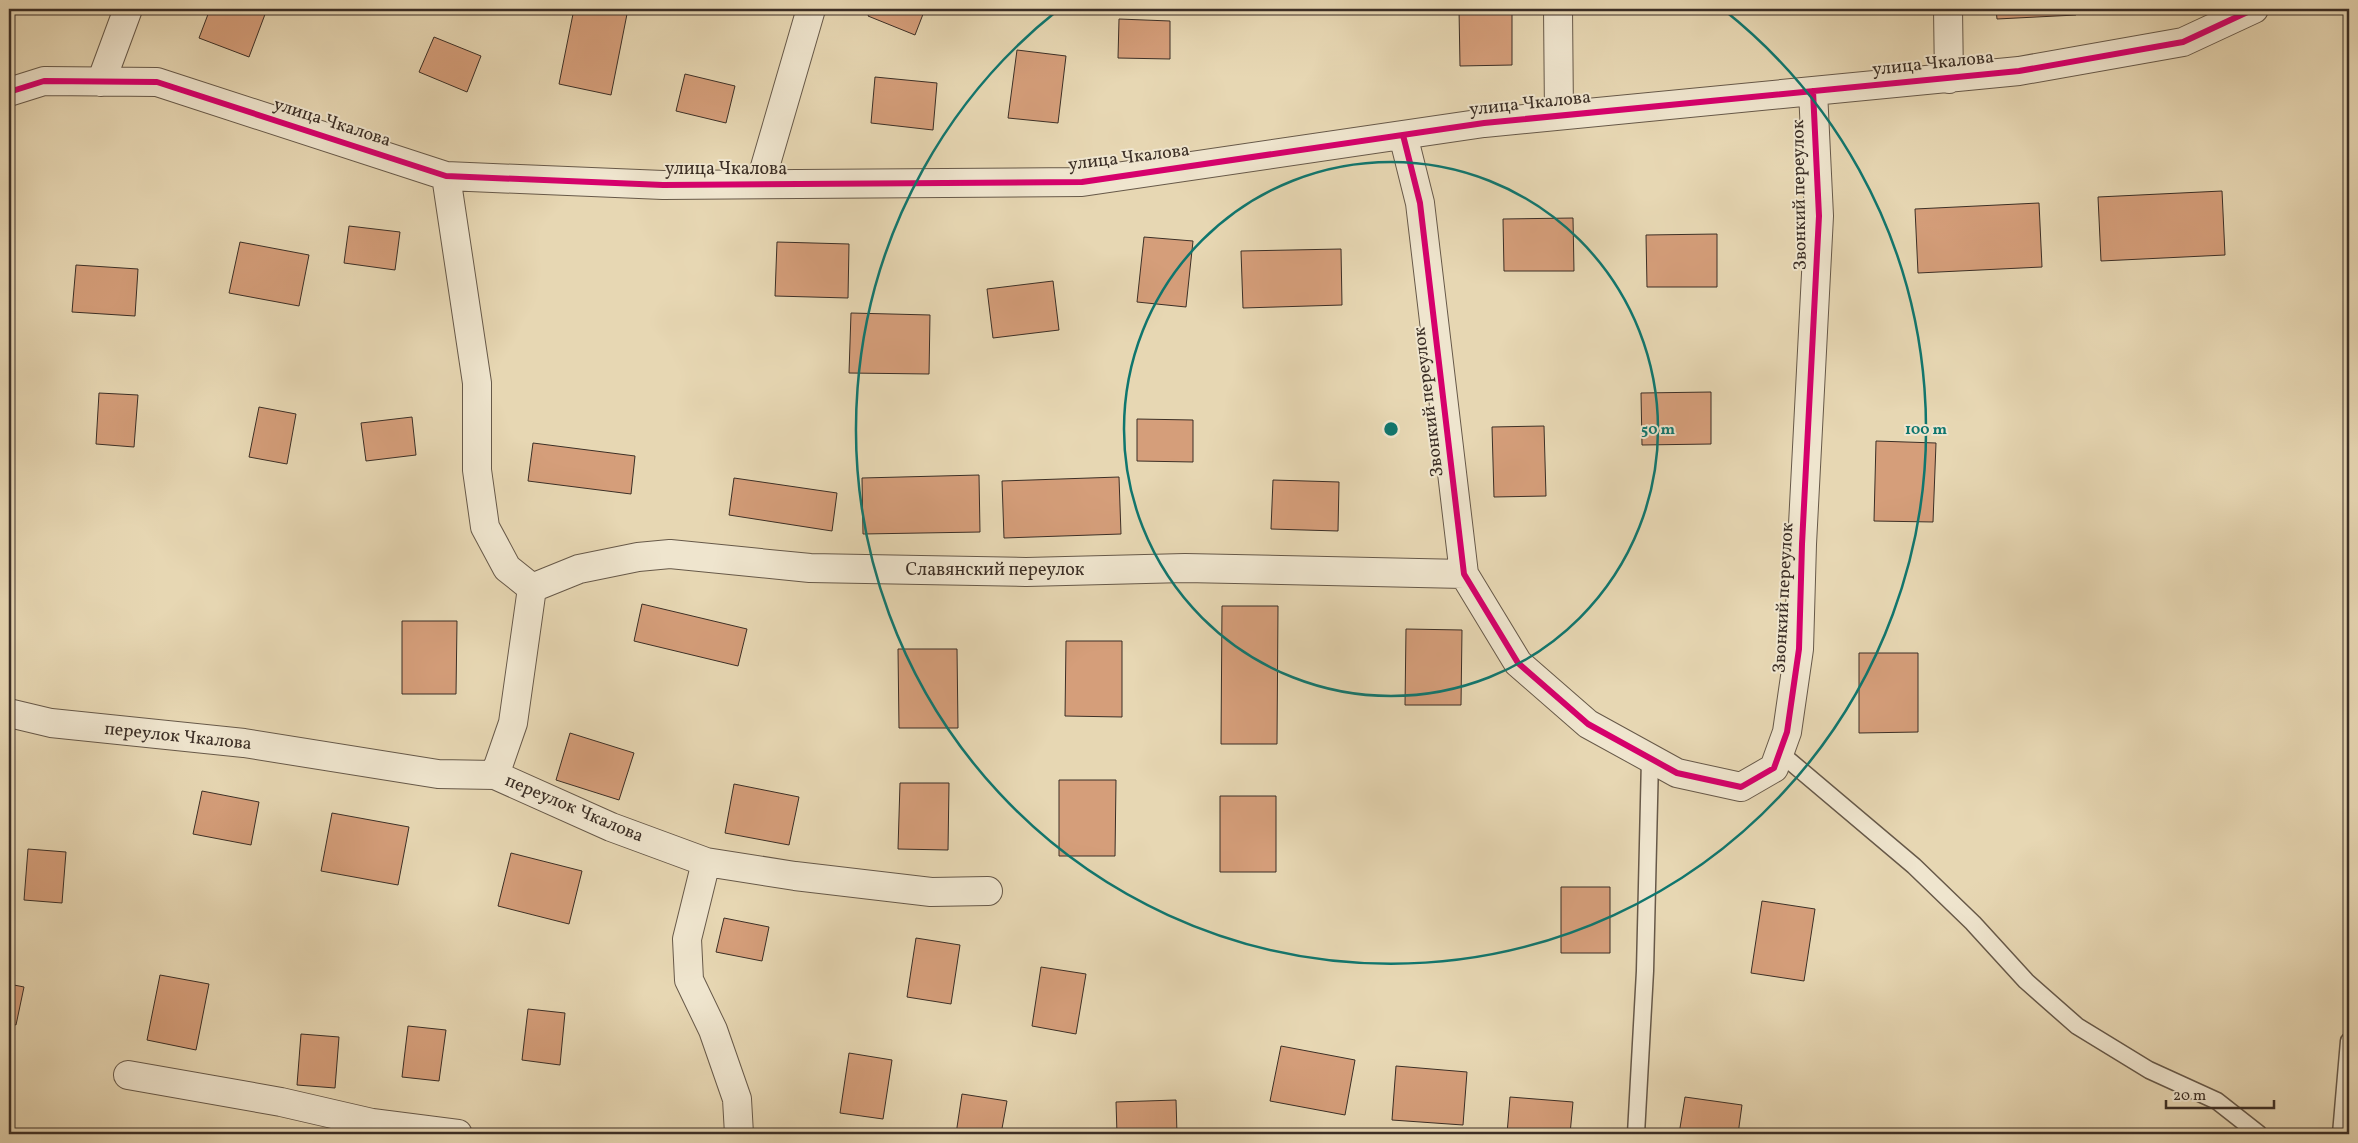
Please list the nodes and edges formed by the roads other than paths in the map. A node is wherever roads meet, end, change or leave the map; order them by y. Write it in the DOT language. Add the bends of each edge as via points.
graph roads {
  1 [pos="128,9"];
  2 [pos="811,9"];
  3 [pos="1558,9"];
  4 [pos="1948,9"];
  5 [pos="2254,9"];
  6 [pos="1949,79"];
  7 [pos="101,82"];
  8 [pos="1812,91"];
  9 [pos="9,92"];
  10 [pos="1559,116"];
  11 [pos="1403,135"];
  12 [pos="446,176"];
  13 [pos="760,184"];
  14 [pos="1464,574"];
  15 [pos="532,588"];
  16 [pos="9,713"];
  17 [pos="1779,752"];
  18 [pos="1650,759"];
  19 [pos="495,775"];
  20 [pos="706,862"];
  21 [pos="988,891"];
  22 [pos="2349,1041"];
  23 [pos="128,1075"];
  24 [pos="458,1134"];
  25 [pos="739,1134"];
  26 [pos="1636,1134"];
  27 [pos="2259,1134"];
  28 [pos="2341,1134"];
  1 -- 7 [label="street"];
  2 -- 13 [label="street"];
  3 -- 10 [label="street"];
  4 -- 6 [label="street"];
  5 -- 6 [label="street, улица Чкалова" via="2183,42 2019,71"];
  6 -- 8 [label="street, улица Чкалова"];
  7 -- 9 [label="street, улица Чкалова" via="44,81"];
  7 -- 12 [label="street, улица Чкалова" via="157,82"];
  8 -- 10 [label="street, улица Чкалова"];
  8 -- 17 [label="street, Звонкий переулок" via="1819,216 1799,649 1787,732"];
  10 -- 11 [label="street, улица Чкалова"];
  11 -- 13 [label="street, улица Чкалова" via="1082,182"];
  11 -- 14 [label="street, Звонкий переулок" via="1420,203"];
  12 -- 13 [label="street, улица Чкалова" via="663,185"];
  12 -- 15 [label="street" via="477,383 477,470 485,527 507,568"];
  14 -- 15 [label="street, Славянский переулок" via="1185,568 1026,572 810,568 670,554 579,569"];
  14 -- 18 [label="street, Звонкий переулок" via="1518,663 1588,724"];
  15 -- 19 [label="street" via="513,723"];
  16 -- 19 [label="street, переулок Чкалова" via="51,722 244,743 438,774"];
  17 -- 18 [label="street, Звонкий переулок" via="1774,768 1741,787 1677,774"];
  17 -- 27 [label="lane" via="1914,866 2026,981 2077,1026 2150,1070 2217,1101"];
  18 -- 26 [label="lane" via="1645,971"];
  19 -- 20 [label="street, переулок Чкалова" via="611,827"];
  20 -- 21 [label="street, переулок Чкалова" via="931,892"];
  20 -- 25 [label="street" via="686,939 689,980 713,1030 737,1099"];
  22 -- 28 [label="lane"];
  23 -- 24 [label="street" via="281,1102 372,1123"];
}
